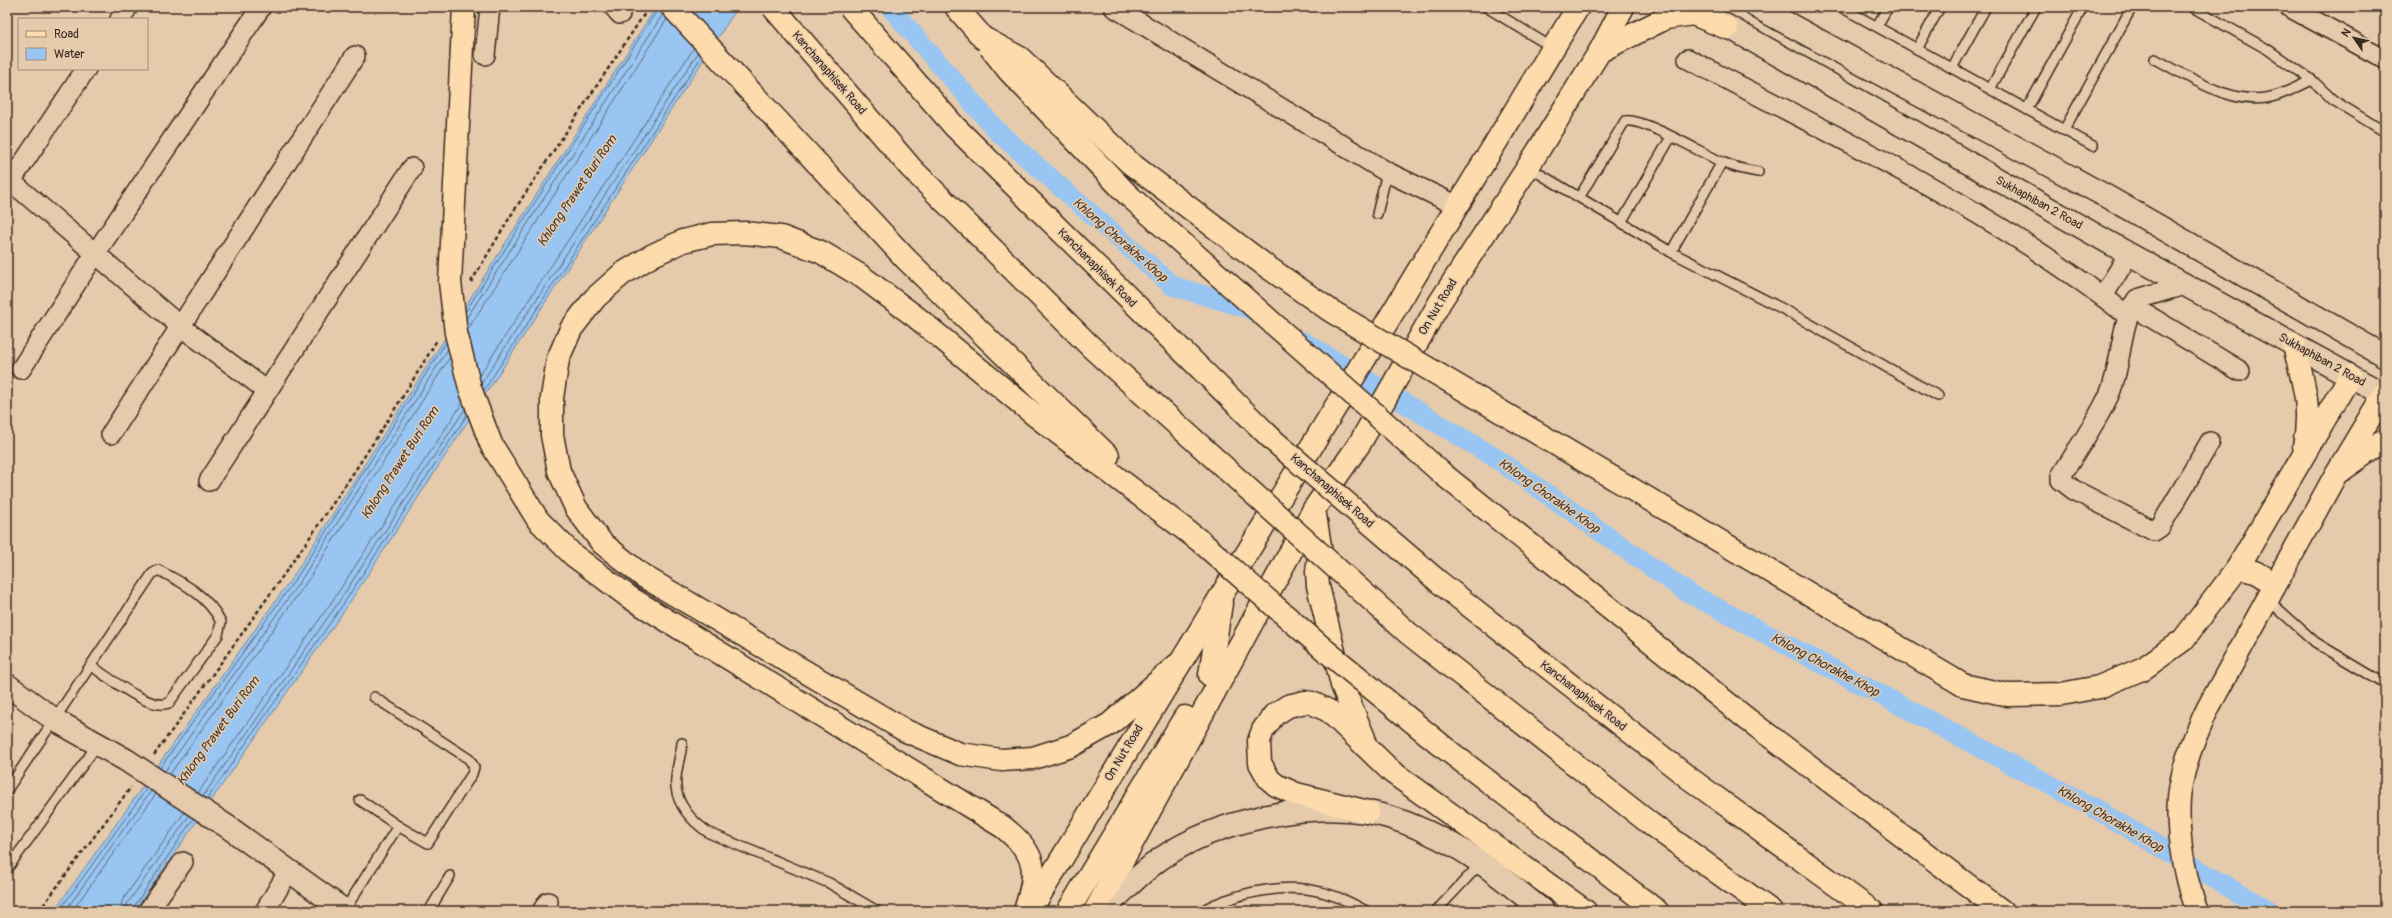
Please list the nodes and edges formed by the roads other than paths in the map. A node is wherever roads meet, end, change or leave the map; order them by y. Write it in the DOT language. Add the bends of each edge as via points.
graph roads {
  1 [pos="128,7"];
  2 [pos="262,7"];
  3 [pos="464,7"];
  4 [pos="490,7"];
  5 [pos="672,7"];
  6 [pos="773,7"];
  7 [pos="850,7"];
  8 [pos="956,7"];
  9 [pos="1114,7"];
  10 [pos="1486,7"];
  11 [pos="1578,7"];
  12 [pos="1623,7"];
  13 [pos="1694,7"];
  14 [pos="1757,7"];
  15 [pos="1842,7"];
  16 [pos="1888,7"];
  17 [pos="1940,7"];
  18 [pos="1986,7"];
  19 [pos="2036,7"];
  20 [pos="2084,7"];
  21 [pos="2132,7"];
  22 [pos="2192,7"];
  23 [pos="2289,7"];
  24 [pos="2317,14"];
  25 [pos="121,18"];
  26 [pos="1876,26"];
  27 [pos="1727,28"];
  28 [pos="983,38"];
  29 [pos="1554,49"];
  30 [pos="1917,49"];
  31 [pos="1600,51"];
  32 [pos="485,55"];
  33 [pos="355,56"];
  34 [pos="1688,59"];
  35 [pos="2155,59"];
  36 [pos="2385,59"];
  37 [pos="1952,68"];
  38 [pos="85,70"];
  39 [pos="2312,80"];
  40 [pos="1990,89"];
  41 [pos="2027,109"];
  42 [pos="2064,130"];
  43 [pos="2385,132"];
  44 [pos="1671,137"];
  45 [pos="2093,146"];
  46 [pos="1722,162"];
  47 [pos="1528,167"];
  48 [pos="412,168"];
  49 [pos="1387,172"];
  50 [pos="1758,172"];
  51 [pos="8,182"];
  52 [pos="1580,196"];
  53 [pos="1458,206"];
  54 [pos="1377,214"];
  55 [pos="1622,221"];
  56 [pos="1671,252"];
  57 [pos="95,254"];
  58 [pos="2129,254"];
  59 [pos="2184,284"];
  60 [pos="2102,296"];
  61 [pos="2130,311"];
  62 [pos="180,326"];
  63 [pos="2294,345"];
  64 [pos="2376,351"];
  65 [pos="21,369"];
  66 [pos="2240,371"];
  67 [pos="2350,376"];
  68 [pos="266,390"];
  69 [pos="2385,394"];
  70 [pos="1938,396"];
  71 [pos="111,434"];
  72 [pos="2385,440"];
  73 [pos="2210,442"];
  74 [pos="2300,461"];
  75 [pos="2336,474"];
  76 [pos="209,481"];
  77 [pos="1314,509"];
  78 [pos="1200,540"];
  79 [pos="2237,569"];
  80 [pos="2271,593"];
  81 [pos="1222,596"];
  82 [pos="1259,611"];
  83 [pos="1177,665"];
  84 [pos="91,666"];
  85 [pos="1210,675"];
  86 [pos="2385,684"];
  87 [pos="7,685"];
  88 [pos="374,697"];
  89 [pos="54,720"];
  90 [pos="98,744"];
  91 [pos="682,744"];
  92 [pos="1371,752"];
  93 [pos="7,790"];
  94 [pos="360,800"];
  95 [pos="1368,812"];
  96 [pos="398,826"];
  97 [pos="183,862"];
  98 [pos="1481,863"];
  99 [pos="7,869"];
  100 [pos="288,872"];
  101 [pos="450,876"];
  102 [pos="148,911"];
  103 [pos="265,911"];
  104 [pos="344,911"];
  105 [pos="429,911"];
  106 [pos="877,911"];
  107 [pos="1025,911"];
  108 [pos="1030,911"];
  109 [pos="1068,911"];
  110 [pos="1095,911"];
  111 [pos="1102,911"];
  112 [pos="1202,911"];
  113 [pos="1366,911"];
  114 [pos="1436,911"];
  115 [pos="1543,911"];
  116 [pos="1585,911"];
  117 [pos="1657,911"];
  118 [pos="1771,911"];
  119 [pos="1872,911"];
  120 [pos="2002,911"];
  121 [pos="2197,911"];
  1 -- 25 [label="street"];
  2 -- 57 [label="street"];
  3 -- 107 [label="main road" via="450,282 456,333 470,388 491,444 538,520 573,555 629,597 1003,827 1021,841 1031,859 1034,875"];
  4 -- 32 [label="street"];
  5 -- 78 [label="main road" via="916,270 1104,453"];
  6 -- 118 [label="main road, Kanchanaphisek Road, bridge" via="911,168 1091,347 1408,633 1652,825"];
  7 -- 119 [label="main road, Kanchanaphisek Road, bridge" via="955,127 1274,441 1439,582 1689,778"];
  8 -- 28 [label="main road"];
  9 -- 49 [label="street"];
  10 -- 29 [label="lane"];
  11 -- 29 [label="main road, On Nut Road"];
  12 -- 31 [label="main road, On Nut Road"];
  13 -- 27 [label="street, Sukhaphiban 2 Road"];
  14 -- 64 [label="street" via="2113,200"];
  15 -- 26 [label="lane"];
  16 -- 26 [label="lane"];
  17 -- 30 [label="lane"];
  18 -- 37 [label="lane"];
  19 -- 40 [label="lane"];
  20 -- 41 [label="lane"];
  21 -- 42 [label="lane"];
  22 -- 39 [label="lane" via="2267,49"];
  23 -- 24 [label="street"];
  24 -- 36 [label="street"];
  26 -- 30 [label="lane"];
  27 -- 31 [label="main road" via="1692,14 1666,18"];
  27 -- 58 [label="street, Sukhaphiban 2 Road"];
  28 -- 79 [label="main road, bridge" via="1020,58 1130,163 1266,266 1331,311 1963,685 2008,695 2061,694 2099,687 2144,668 2182,640"];
  28 -- 120 [label="main road, bridge" via="1009,70 1134,200 1444,475 1747,719"];
  29 -- 53 [label="main road, On Nut Road"];
  30 -- 37 [label="lane"];
  31 -- 47 [label="main road, On Nut Road"];
  33 -- 62 [label="street"];
  34 -- 60 [label="street" via="1964,204 2040,251"];
  35 -- 39 [label="lane" via="2218,91 2251,99 2277,96"];
  37 -- 40 [label="lane"];
  38 -- 51 [label="street"];
  39 -- 43 [label="lane" via="2333,100"];
  40 -- 41 [label="lane"];
  41 -- 42 [label="lane"];
  42 -- 45 [label="lane"];
  44 -- 46 [label="lane"];
  44 -- 52 [label="lane" via="1636,121 1625,121"];
  44 -- 55 [label="lane"];
  46 -- 50 [label="lane"];
  46 -- 56 [label="lane"];
  47 -- 52 [label="lane"];
  47 -- 77 [label="main road, On Nut Road, bridge" via="1440,302 1360,443"];
  48 -- 68 [label="street"];
  49 -- 53 [label="street"];
  49 -- 54 [label="lane"];
  51 -- 57 [label="street"];
  52 -- 55 [label="lane"];
  53 -- 81 [label="main road, On Nut Road, bridge"];
  55 -- 56 [label="lane"];
  56 -- 70 [label="lane" via="1785,310"];
  57 -- 62 [label="street"];
  57 -- 65 [label="street"];
  58 -- 59 [label="street, Sukhaphiban 2 Road"];
  58 -- 60 [label="street"];
  59 -- 61 [label="street" via="2137,299"];
  59 -- 63 [label="street, Sukhaphiban 2 Road"];
  60 -- 61 [label="street"];
  61 -- 66 [label="street"];
  61 -- 73 [label="street" via="2109,394 2061,480 2074,490 2154,531 2160,527"];
  62 -- 68 [label="street"];
  62 -- 71 [label="street"];
  63 -- 67 [label="street, Sukhaphiban 2 Road"];
  63 -- 74 [label="main road" via="2308,406 2308,426"];
  64 -- 67 [label="street"];
  67 -- 69 [label="street, Sukhaphiban 2 Road"];
  67 -- 74 [label="main road"];
  68 -- 76 [label="street"];
  69 -- 75 [label="main road"];
  72 -- 75 [label="main road"];
  74 -- 79 [label="main road"];
  75 -- 80 [label="main road"];
  77 -- 82 [label="main road, On Nut Road"];
  77 -- 92 [label="main road" via="1320,546 1318,586 1332,650 1348,702"];
  78 -- 83 [label="main road" via="1060,435 916,317 861,276 821,252 781,237 745,233 712,234 683,241 653,255 622,274 595,298 571,329 557,367 552,398 552,435 559,471 576,508 602,543 643,576 899,728 960,754 1001,760 1026,758 1071,746 1110,724"];
  78 -- 117 [label="main road, bridge" via="1382,698"];
  79 -- 80 [label="main road" via="2259,573"];
  80 -- 86 [label="lane" via="2315,642"];
  80 -- 121 [label="main road" via="2208,708 2191,745 2181,781 2180,824 2183,863"];
  81 -- 83 [label="main road, On Nut Road"];
  81 -- 85 [label="main road, On Nut Road"];
  82 -- 85 [label="main road, On Nut Road"];
  82 -- 110 [label="main road, On Nut Road"];
  83 -- 108 [label="main road, On Nut Road"];
  84 -- 84 [label="lane" via="150,703 169,703 218,635 221,622 207,600 158,570 147,580"];
  84 -- 89 [label="lane"];
  85 -- 109 [label="main road, On Nut Road"];
  87 -- 89 [label="street"];
  88 -- 96 [label="lane" via="469,759 474,767 470,778 428,843"];
  89 -- 90 [label="street"];
  89 -- 93 [label="lane"];
  90 -- 99 [label="lane"];
  90 -- 100 [label="street" via="228,827"];
  91 -- 106 [label="lane" via="676,786 682,804 693,822 709,833 829,884"];
  92 -- 95 [label="main road" via="1328,711 1316,704 1305,702 1288,706 1274,715 1263,730 1259,741 1260,763 1269,779 1276,785 1296,794"];
  92 -- 116 [label="main road" via="1392,772"];
  94 -- 96 [label="lane"];
  95 -- 98 [label="street" via="1423,830 1454,845"];
  95 -- 111 [label="street" via="1335,808 1303,811 1244,822 1206,835 1164,857"];
  96 -- 104 [label="lane"];
  97 -- 102 [label="street"];
  98 -- 114 [label="lane"];
  98 -- 115 [label="street"];
  100 -- 103 [label="street"];
  100 -- 104 [label="street"];
  101 -- 105 [label="lane"];
  112 -- 113 [label="lane" via="1226,899 1271,888 1310,888 1331,894"];
}
